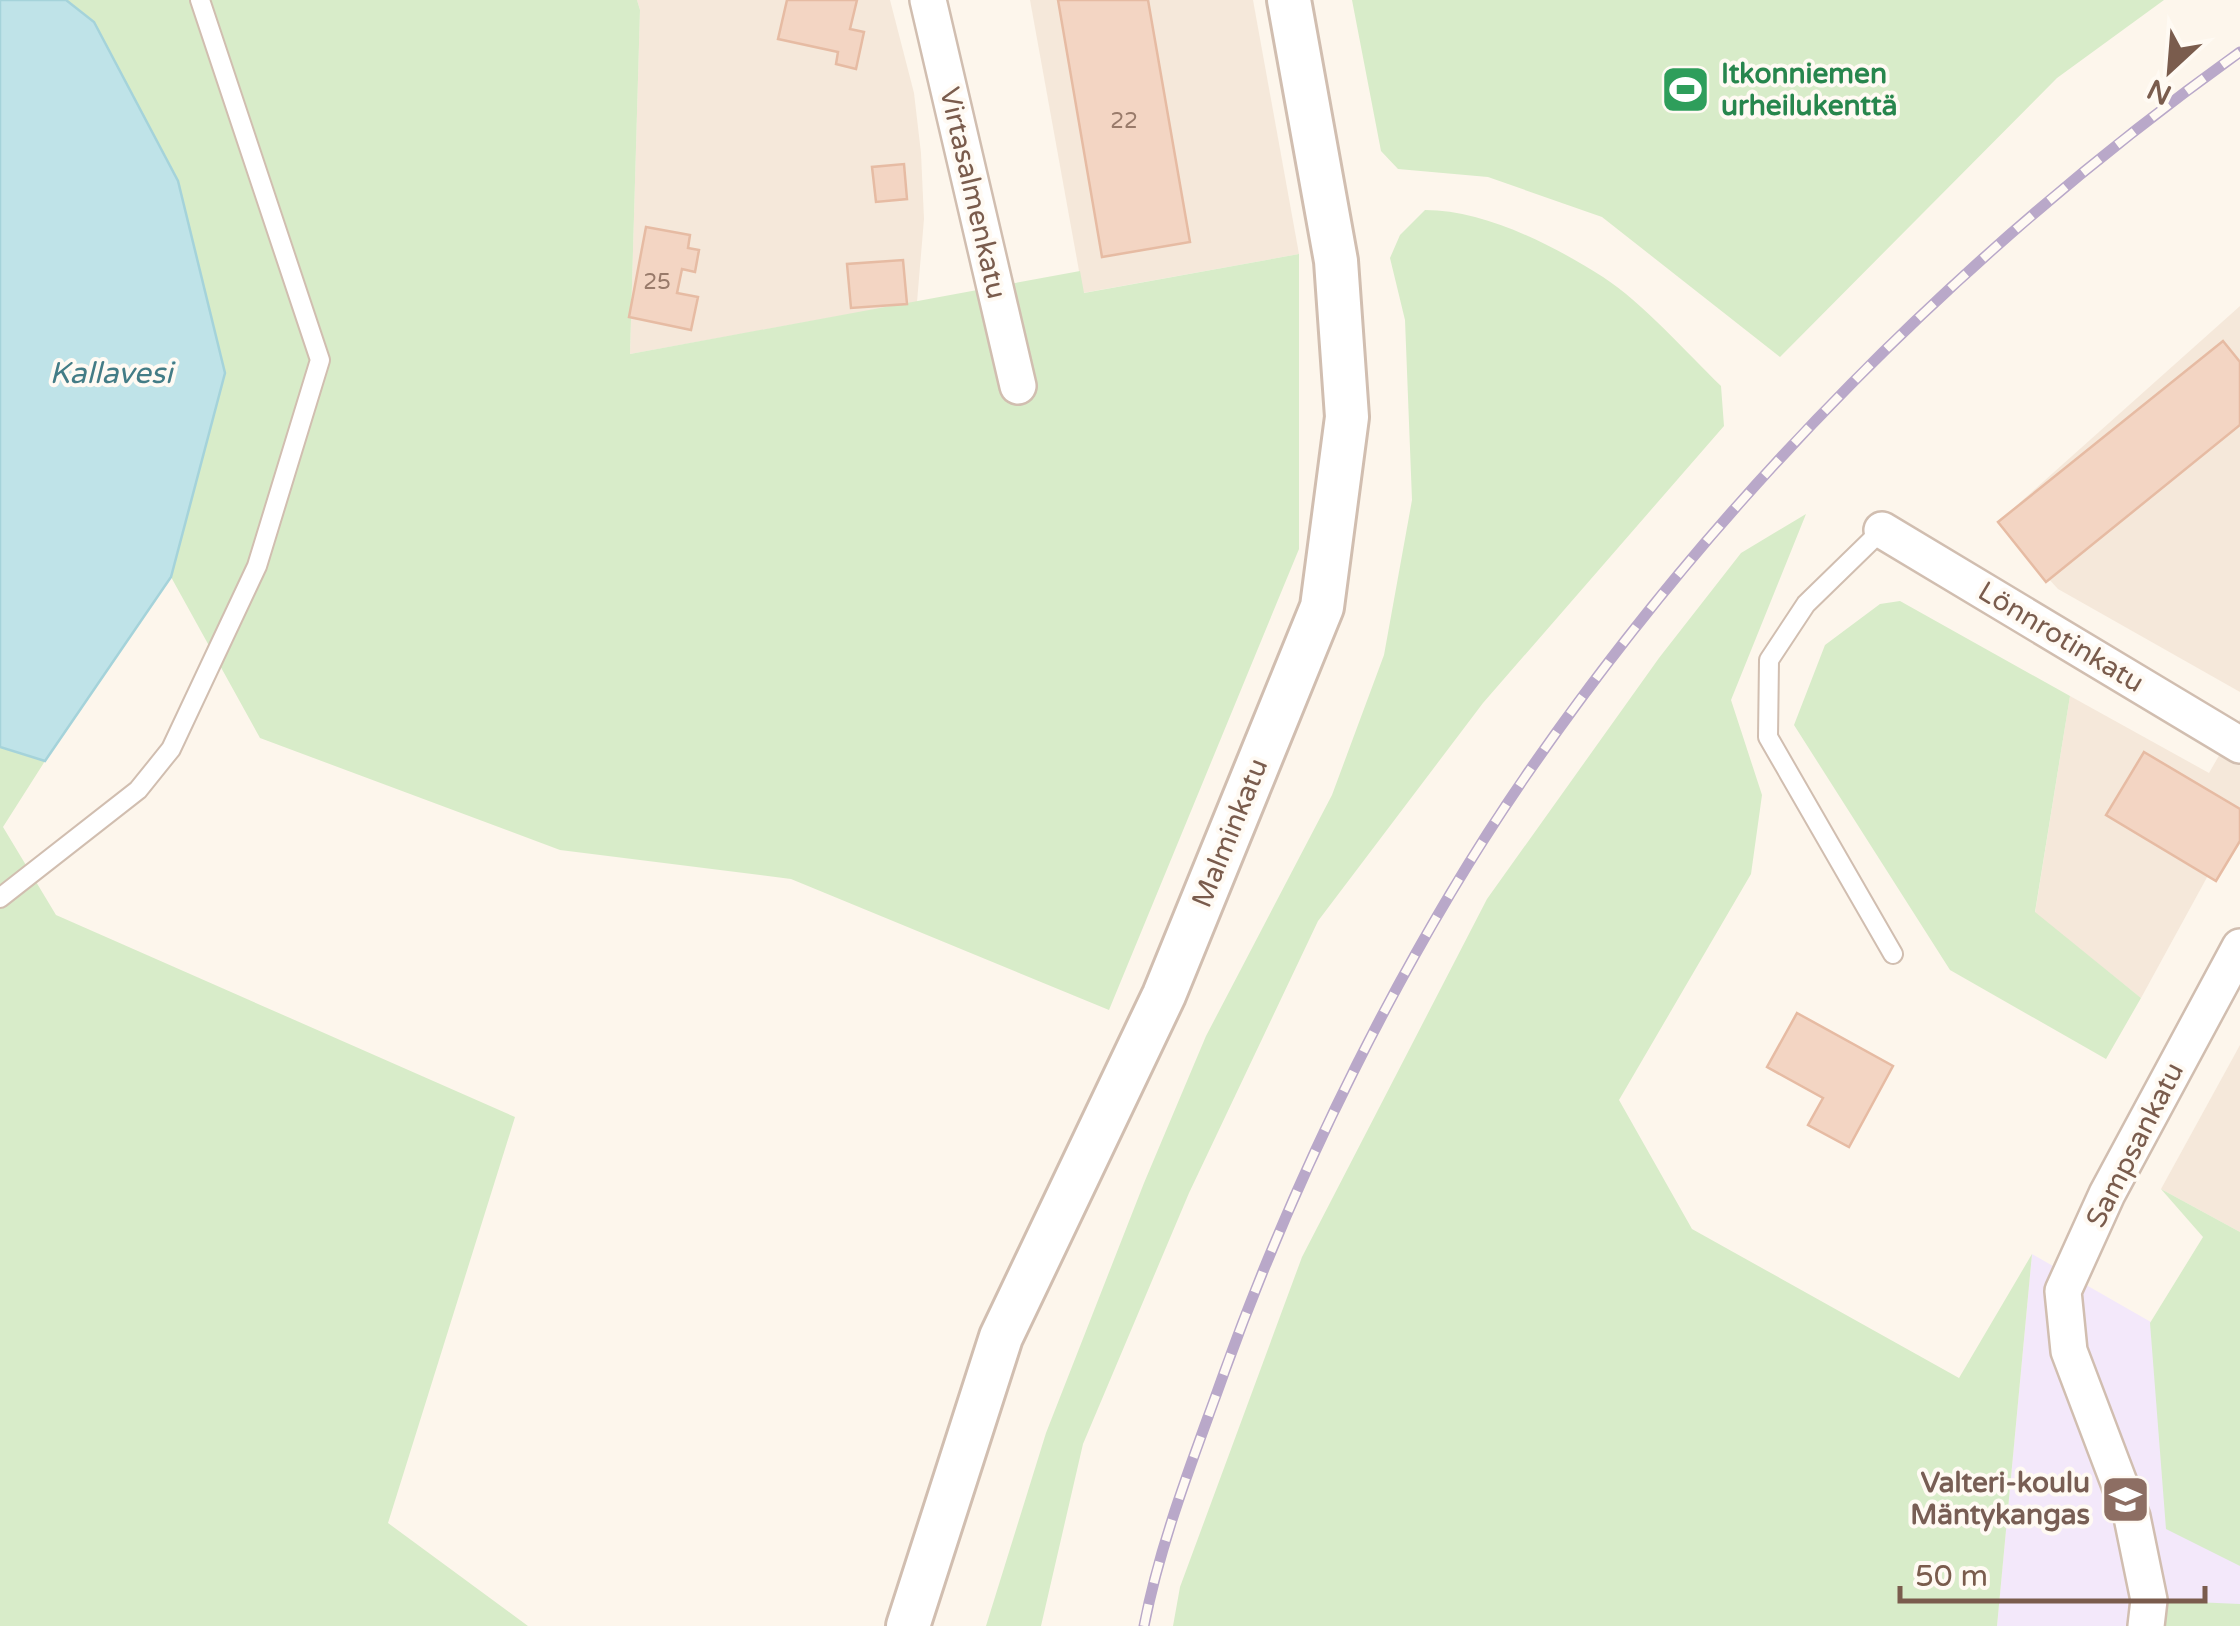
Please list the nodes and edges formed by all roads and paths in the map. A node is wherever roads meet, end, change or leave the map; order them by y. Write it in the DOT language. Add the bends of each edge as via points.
graph roads {
  1 [pos="200,0"];
  2 [pos="928,0"];
  3 [pos="1289,0"];
  4 [pos="1018,386"];
  5 [pos="1882,530"];
  6 [pos="2240,744"];
  7 [pos="0,898"];
  8 [pos="2240,947"];
  9 [pos="1893,954"];
  10 [pos="908,1626"];
  11 [pos="2146,1626"];
  1 -- 7 [label="lane" via="320,360 257,566 171,750 138,790"];
  2 -- 4 [label="street, Virtasalmenkatu"];
  3 -- 10 [label="street, Malminkatu" via="1336,261 1347,416 1322,607 1164,995 1001,1337"];
  5 -- 6 [label="street, Lönnrotinkatu"];
  5 -- 9 [label="lane" via="1806,604 1768,660 1768,737"];
  8 -- 11 [label="street, Sampsankatu" via="2107,1194 2063,1291 2069,1352 2132,1517 2148,1600"];
}
